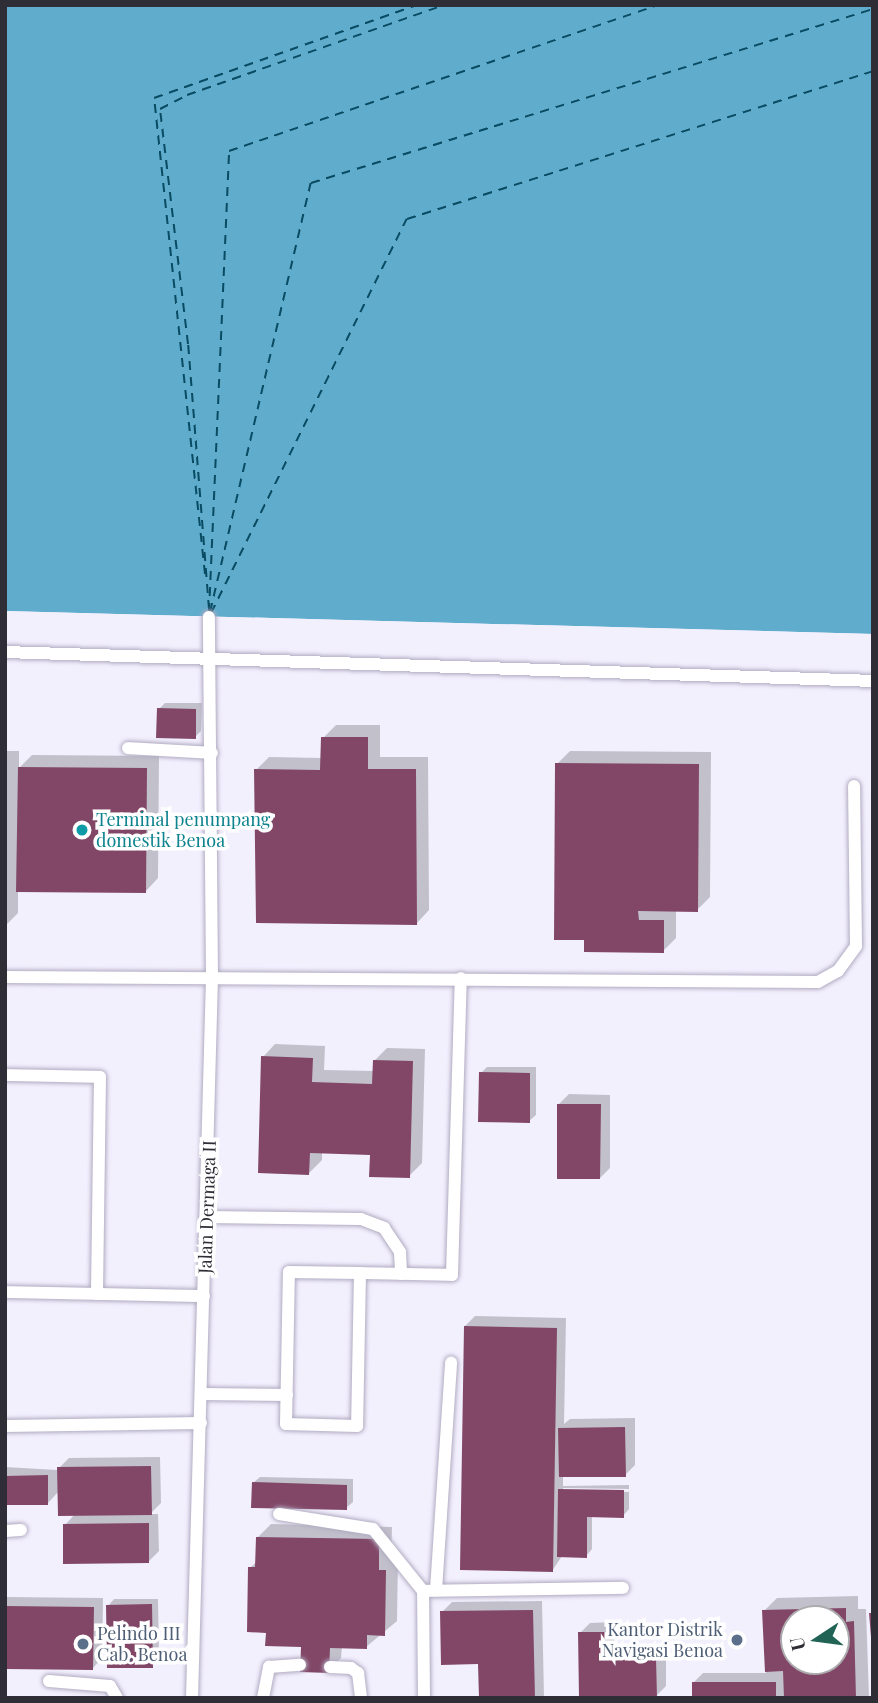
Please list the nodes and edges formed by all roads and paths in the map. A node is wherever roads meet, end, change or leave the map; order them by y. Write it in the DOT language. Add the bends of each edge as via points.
graph roads {
  1 [pos="209,617"];
  2 [pos="5,652"];
  3 [pos="213,659"];
  4 [pos="873,681"];
  5 [pos="128,748"];
  6 [pos="212,753"];
  7 [pos="854,786"];
  8 [pos="5,977"];
  9 [pos="212,977"];
  10 [pos="461,978"];
  11 [pos="5,1075"];
  12 [pos="207,1217"];
  13 [pos="360,1273"];
  14 [pos="401,1274"];
  15 [pos="5,1293"];
  16 [pos="97,1294"];
  17 [pos="204,1296"];
  18 [pos="451,1362"];
  19 [pos="202,1394"];
  20 [pos="287,1395"];
  21 [pos="201,1423"];
  22 [pos="5,1426"];
  23 [pos="279,1514"];
  24 [pos="21,1530"];
  25 [pos="5,1531"];
  26 [pos="623,1588"];
  27 [pos="429,1591"];
  28 [pos="300,1665"];
  29 [pos="330,1667"];
  30 [pos="49,1681"];
  31 [pos="117,1698"];
  32 [pos="192,1698"];
  33 [pos="263,1698"];
  34 [pos="361,1698"];
  35 [pos="424,1698"];
  1 -- 3 [label="lane, Jalan Dermaga II"];
  2 -- 3 [label="lane"];
  3 -- 4 [label="lane"];
  3 -- 6 [label="lane, Jalan Dermaga II"];
  5 -- 6 [label="lane"];
  6 -- 9 [label="lane, Jalan Dermaga II"];
  7 -- 10 [label="lane" via="856,946 838,971 818,982"];
  8 -- 9 [label="lane"];
  9 -- 10 [label="lane"];
  9 -- 12 [label="lane, Jalan Dermaga II"];
  10 -- 14 [label="lane" via="452,1275"];
  11 -- 16 [label="lane" via="100,1077"];
  12 -- 14 [label="lane" via="361,1219 384,1228 400,1252"];
  12 -- 17 [label="lane, Jalan Dermaga II"];
  13 -- 14 [label="lane"];
  13 -- 20 [label="lane" via="289,1272"];
  13 -- 20 [label="lane" via="357,1426 286,1424"];
  15 -- 16 [label="lane"];
  16 -- 17 [label="lane"];
  17 -- 19 [label="lane, Jalan Dermaga II"];
  18 -- 27 [label="lane"];
  19 -- 20 [label="lane"];
  19 -- 21 [label="lane, Jalan Dermaga II"];
  21 -- 22 [label="lane"];
  21 -- 32 [label="lane, Jalan Dermaga II"];
  23 -- 27 [label="lane" via="373,1529"];
  24 -- 25 [label="lane"];
  26 -- 27 [label="lane"];
  27 -- 35 [label="lane"];
  28 -- 33 [label="lane" via="269,1667"];
  29 -- 34 [label="lane" via="358,1673"];
  30 -- 31 [label="lane" via="110,1686"];
}
